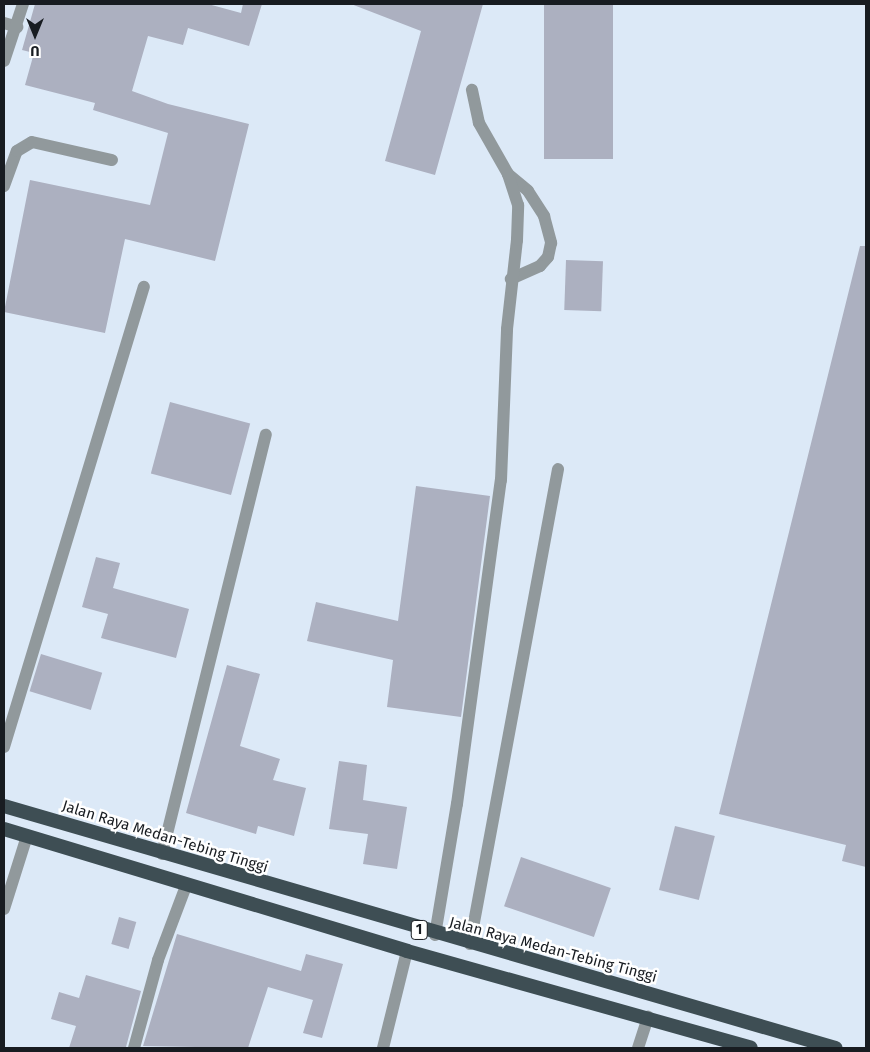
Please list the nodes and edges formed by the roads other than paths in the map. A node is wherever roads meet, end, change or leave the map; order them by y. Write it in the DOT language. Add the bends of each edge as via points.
graph roads {
  1 [pos="23,4"];
  2 [pos="4,23"];
  3 [pos="16,27"];
  4 [pos="4,61"];
  5 [pos="472,90"];
  6 [pos="112,160"];
  7 [pos="508,174"];
  8 [pos="4,186"];
  9 [pos="511,279"];
  10 [pos="144,287"];
  11 [pos="266,435"];
  12 [pos="558,469"];
  13 [pos="4,747"];
  14 [pos="4,806"];
  15 [pos="4,829"];
  16 [pos="26,836"];
  17 [pos="162,854"];
  18 [pos="186,886"];
  19 [pos="4,909"];
  20 [pos="435,935"];
  21 [pos="470,944"];
  22 [pos="407,951"];
  23 [pos="648,1017"];
  24 [pos="134,1048"];
  25 [pos="382,1048"];
  26 [pos="638,1048"];
  27 [pos="751,1048"];
  28 [pos="836,1048"];
  1 -- 3 [label="street"];
  2 -- 3 [label="street"];
  3 -- 4 [label="street"];
  5 -- 7 [label="street" via="479,123"];
  6 -- 8 [label="street" via="32,142 17,151"];
  7 -- 9 [label="street" via="518,205"];
  7 -- 9 [label="street" via="528,192 544,216 551,243 548,257 540,266"];
  9 -- 20 [label="street" via="501,480 457,804"];
  10 -- 13 [label="street"];
  11 -- 17 [label="street"];
  12 -- 21 [label="street"];
  14 -- 17 [label="highway, Jalan Raya Medan-Tebing Tinggi / 1"];
  15 -- 16 [label="highway, 1"];
  16 -- 18 [label="highway, 1"];
  16 -- 19 [label="street"];
  17 -- 20 [label="highway, Jalan Raya Medan-Tebing Tinggi / 1"];
  18 -- 22 [label="highway, 1"];
  18 -- 24 [label="street" via="158,960"];
  20 -- 21 [label="highway, Jalan Raya Medan-Tebing Tinggi / 1"];
  21 -- 28 [label="highway, Jalan Raya Medan-Tebing Tinggi / 1"];
  22 -- 23 [label="highway, 1"];
  22 -- 25 [label="street"];
  23 -- 26 [label="street"];
  23 -- 27 [label="highway, 1"];
}
